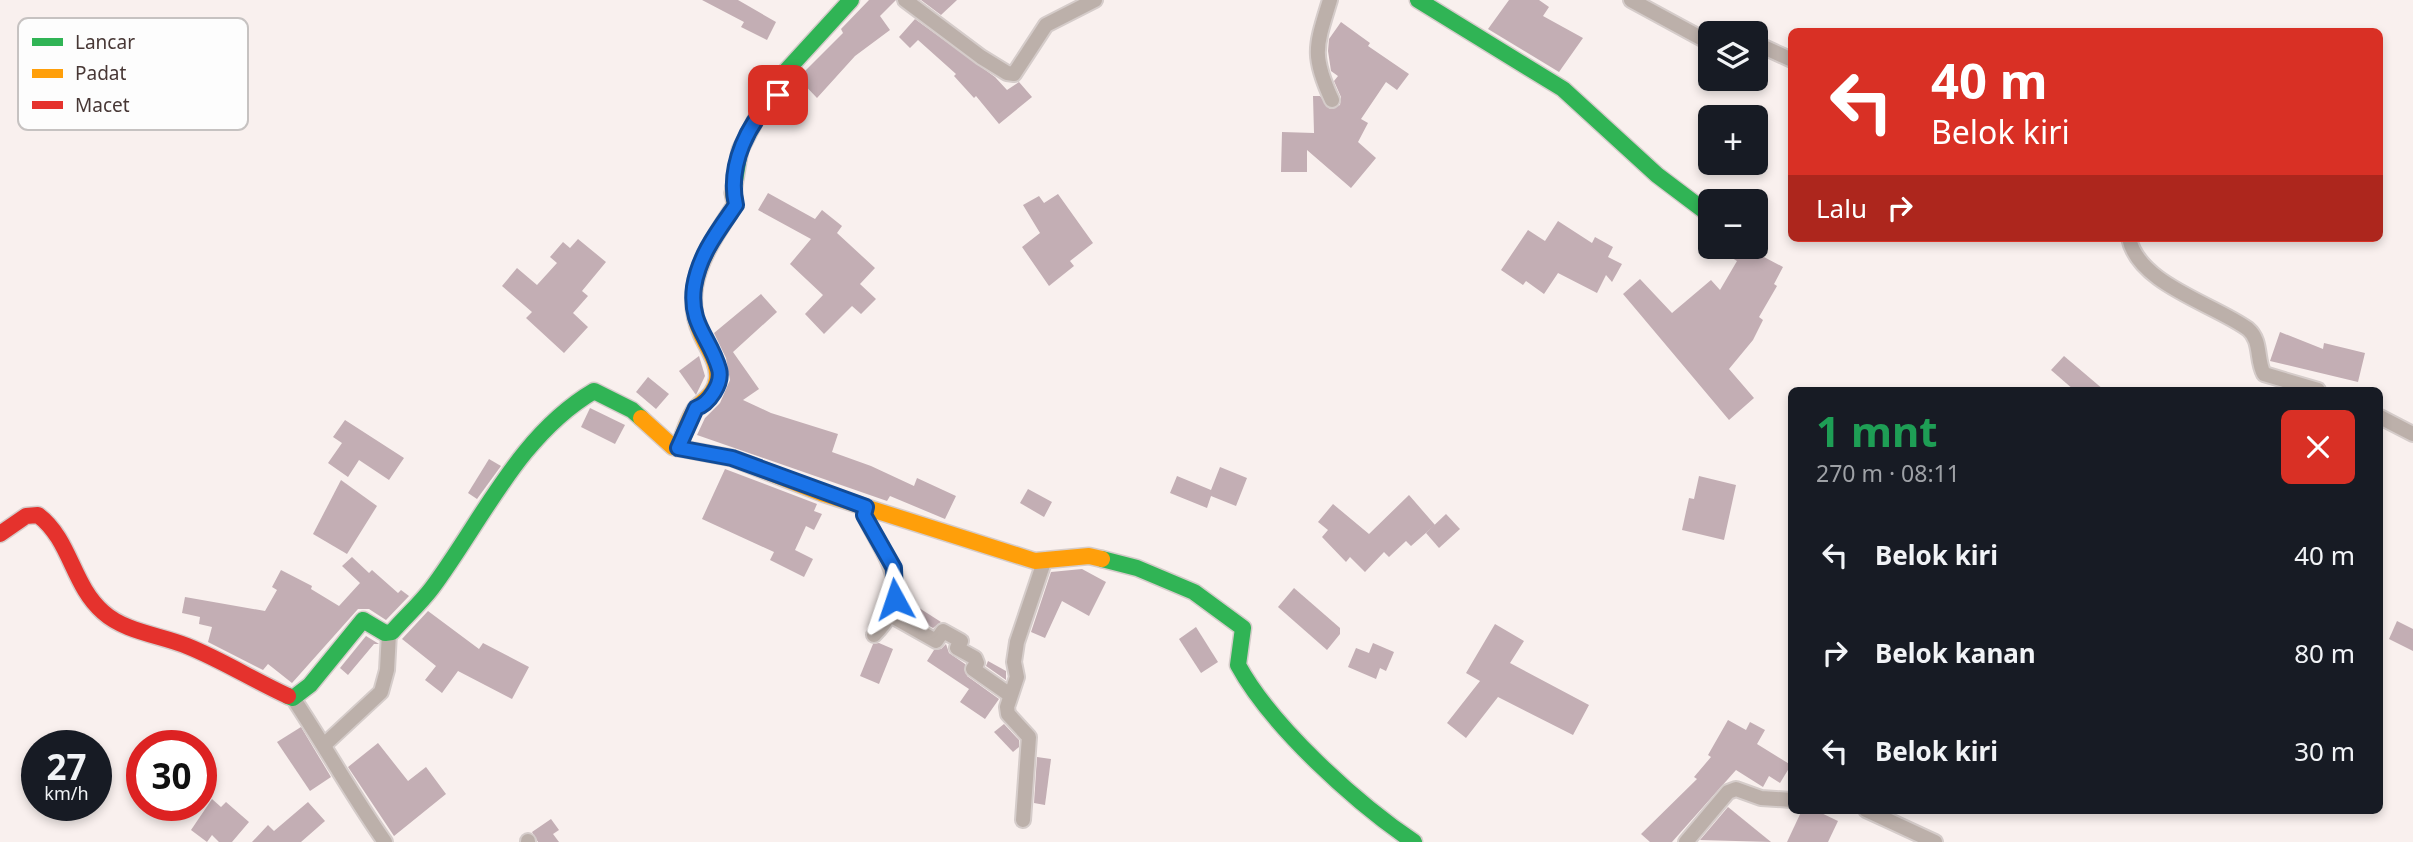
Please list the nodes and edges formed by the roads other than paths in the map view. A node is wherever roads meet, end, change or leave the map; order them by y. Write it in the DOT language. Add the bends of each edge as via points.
graph roads {
  1 [pos="851,0"];
  2 [pos="905,0"];
  3 [pos="1095,0"];
  4 [pos="1330,0"];
  5 [pos="1418,0"];
  6 [pos="1631,0"];
  7 [pos="1698,36"];
  8 [pos="1768,49"];
  9 [pos="1788,58"];
  10 [pos="1332,100"];
  11 [pos="1698,206"];
  12 [pos="2130,242"];
  13 [pos="2305,387"];
  14 [pos="2383,419"];
  15 [pos="2413,434"];
  16 [pos="678,448"];
  17 [pos="866,507"];
  18 [pos="0,534"];
  19 [pos="1044,562"];
  20 [pos="890,615"];
  21 [pos="389,633"];
  22 [pos="874,635"];
  23 [pos="1010,695"];
  24 [pos="293,698"];
  25 [pos="324,745"];
  26 [pos="1788,800"];
  27 [pos="1875,814"];
  28 [pos="1023,820"];
  29 [pos="385,842"];
  30 [pos="1414,842"];
  31 [pos="1686,842"];
  32 [pos="1935,842"];
  1 -- 16 [label="street" via="788,70 778,95 756,119 740,150 732,188 736,205 721,222 695,285 693,309 719,370 718,384 703,406 696,408"];
  2 -- 3 [label="street" via="981,57 1014,74 1046,24"];
  4 -- 10 [label="street" via="1315,47"];
  5 -- 11 [label="street" via="1563,89"];
  6 -- 7 [label="street"];
  8 -- 9 [label="street"];
  12 -- 13 [label="street" via="2138,258 2173,287 2250,331 2259,347 2264,374"];
  14 -- 15 [label="street"];
  16 -- 17 [label="street" via="732,458"];
  16 -- 21 [label="street" via="668,445 622,404 594,391 586,394 542,433 430,591"];
  17 -- 19 [label="street"];
  17 -- 20 [label="street" via="864,515 894,568 895,599"];
  18 -- 24 [label="street" via="26,516 38,515 56,529 81,581 104,612 118,622 190,647"];
  19 -- 23 [label="street" via="1017,642 1017,677"];
  19 -- 30 [label="street" via="1089,556 1137,568 1194,592 1225,612 1243,628 1238,665 1256,697 1367,805"];
  20 -- 22 [label="street"];
  20 -- 23 [label="street" via="936,641 943,631 961,642 957,648 975,658 973,669"];
  21 -- 24 [label="street" via="363,620 310,685"];
  21 -- 25 [label="street" via="381,692"];
  23 -- 28 [label="street" via="1007,714 1029,737"];
  24 -- 25 [label="street"];
  25 -- 29 [label="street"];
  26 -- 31 [label="street" via="1761,798 1736,789 1728,792"];
  27 -- 32 [label="street"];
}
